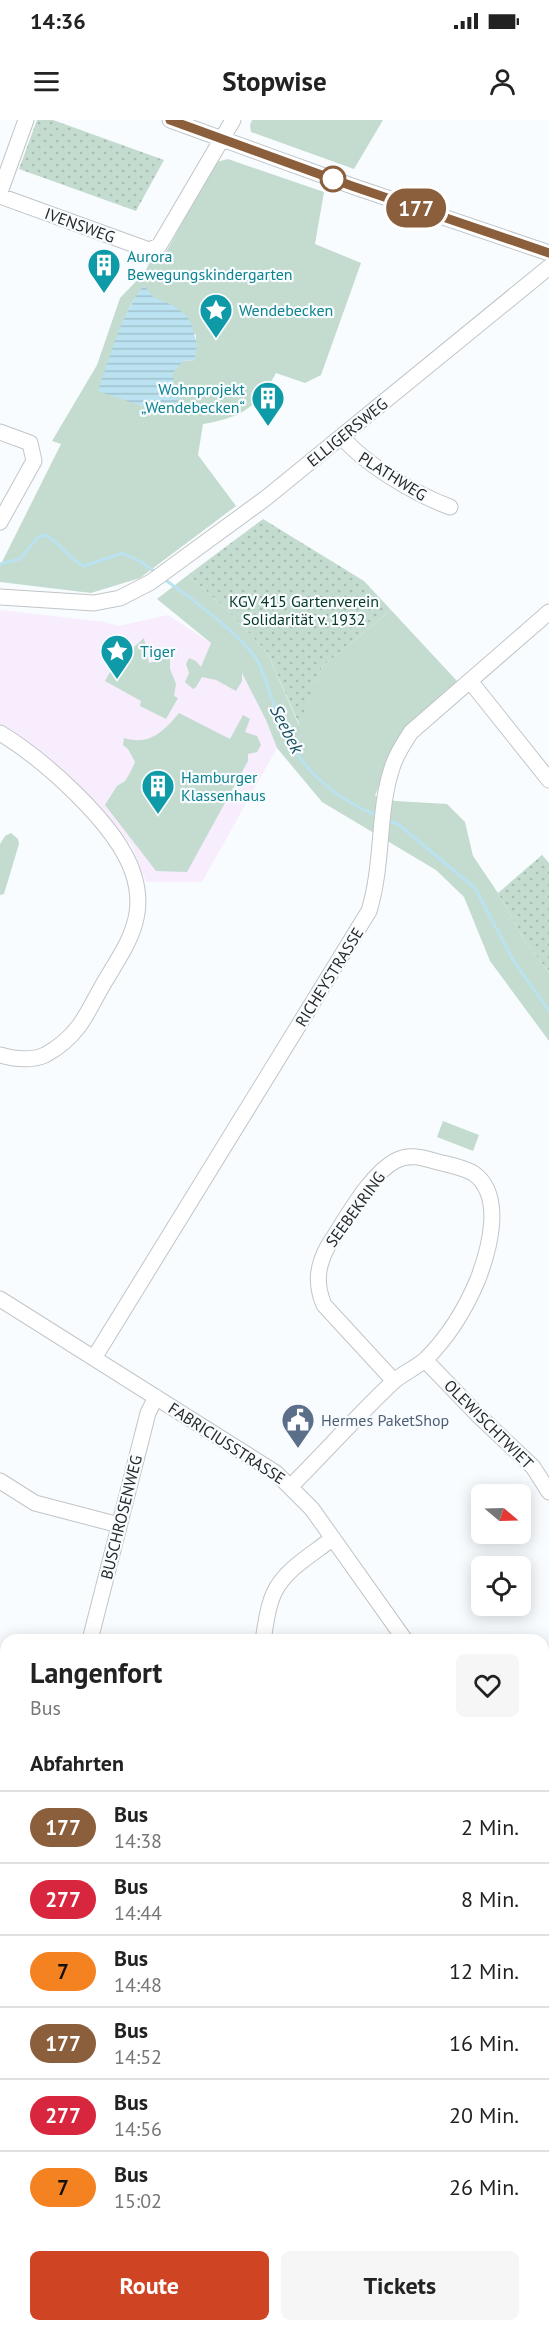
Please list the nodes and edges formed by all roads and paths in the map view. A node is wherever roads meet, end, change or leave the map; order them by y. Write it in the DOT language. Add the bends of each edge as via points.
graph roads {
  1 [pos="26,120"];
  2 [pos="170,120"];
  3 [pos="233,120"];
  4 [pos="222,139"];
  5 [pos="0,192"];
  6 [pos="0,196"];
  7 [pos="549,253"];
  8 [pos="549,267"];
  9 [pos="0,432"];
  10 [pos="342,437"];
  11 [pos="450,507"];
  12 [pos="0,522"];
  13 [pos="0,597"];
  14 [pos="549,612"];
  15 [pos="470,681"];
  16 [pos="0,733"];
  17 [pos="549,780"];
  18 [pos="0,1055"];
  19 [pos="0,1299"];
  20 [pos="94,1358"];
  21 [pos="425,1360"];
  22 [pos="394,1381"];
  23 [pos="156,1397"];
  24 [pos="0,1480"];
  25 [pos="291,1486"];
  26 [pos="549,1492"];
  27 [pos="119,1525"];
  28 [pos="333,1538"];
  29 [pos="92,1634"];
  30 [pos="263,1634"];
  31 [pos="401,1634"];
  1 -- 5 [label="street"];
  2 -- 4 [label="street"];
  3 -- 4 [label="street"];
  4 -- 6 [label="street, IVENSWEG" via="159,246 149,250"];
  4 -- 7 [label="street"];
  8 -- 10 [label="street, ELLIGERSWEG"];
  9 -- 12 [label="street" via="30,443 34,461"];
  10 -- 11 [label="street, PLATHWEG" via="355,453 431,500"];
  10 -- 13 [label="street, ELLIGERSWEG" via="146,586 120,598 94,603"];
  14 -- 15 [label="street, RICHEYSTRASSE"];
  15 -- 17 [label="street"];
  15 -- 20 [label="street, RICHEYSTRASSE" via="411,732 393,765 383,813 375,891 365,918"];
  16 -- 18 [label="street" via="92,810 133,871 138,900 131,935 80,1026 65,1042 38,1057"];
  19 -- 20 [label="street, FABRICIUSSTRASSE"];
  20 -- 23 [label="street, FABRICIUSSTRASSE"];
  21 -- 22 [label="street, SEEBEKRING"];
  21 -- 22 [label="street, SEEBEKRING" via="470,1295 487,1248 492,1212 486,1190 472,1173 404,1156 385,1167 372,1181 323,1255 318,1281 324,1305"];
  21 -- 26 [label="street, OLEWISCHTWIET" via="533,1467"];
  22 -- 25 [label="street, SEEBEKRING"];
  23 -- 25 [label="street, FABRICIUSSTRASSE"];
  23 -- 27 [label="street, BUSCHROSENWEG" via="148,1413"];
  24 -- 27 [label="street" via="35,1503"];
  25 -- 28 [label="street, FABRICIUSSTRASSE"];
  27 -- 29 [label="street, BUSCHROSENWEG"];
  28 -- 30 [label="street" via="280,1582 273,1594"];
  28 -- 31 [label="street, FABRICIUSSTRASSE"];
}
